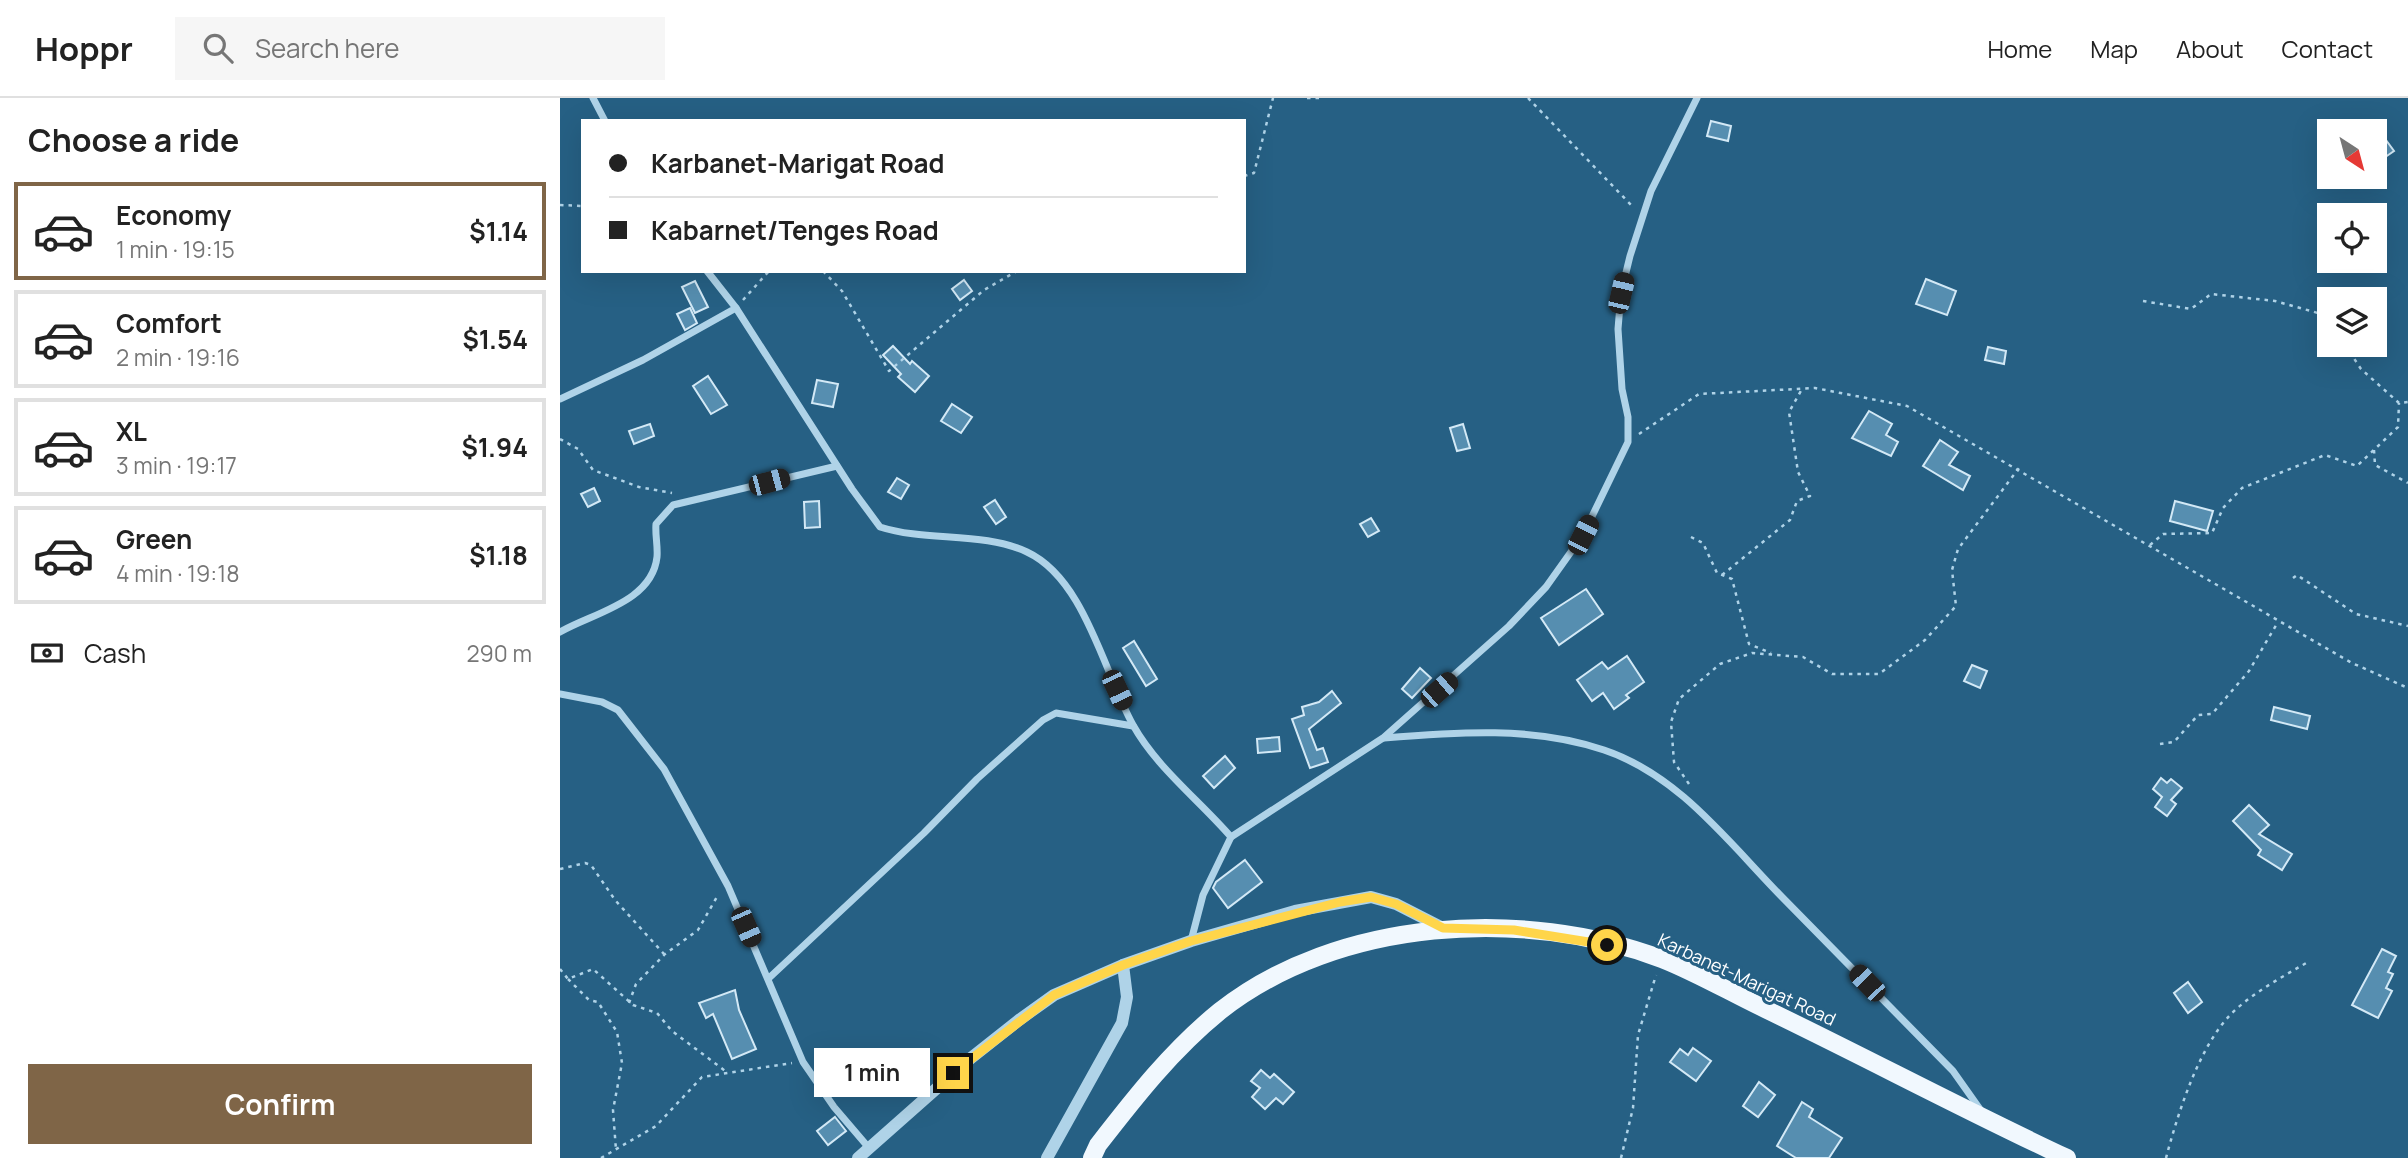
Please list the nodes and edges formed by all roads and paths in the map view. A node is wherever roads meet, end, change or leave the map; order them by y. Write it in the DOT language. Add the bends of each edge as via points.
graph roads {
  1 [pos="593,98"];
  2 [pos="1273,98"];
  3 [pos="1307,98"];
  4 [pos="1322,98"];
  5 [pos="1528,98"];
  6 [pos="1697,98"];
  7 [pos="604,119"];
  8 [pos="1246,175"];
  9 [pos="560,205"];
  10 [pos="581,206"];
  11 [pos="1642,215"];
  12 [pos="708,273"];
  13 [pos="767,273"];
  14 [pos="825,273"];
  15 [pos="1014,273"];
  16 [pos="2143,301"];
  17 [pos="736,308"];
  18 [pos="2317,313"];
  19 [pos="2353,357"];
  20 [pos="1802,389"];
  21 [pos="560,399"];
  22 [pos="2408,402"];
  23 [pos="2399,403"];
  24 [pos="560,439"];
  25 [pos="1628,442"];
  26 [pos="2374,450"];
  27 [pos="837,466"];
  28 [pos="2019,468"];
  29 [pos="2408,483"];
  30 [pos="698,497"];
  31 [pos="1691,537"];
  32 [pos="2150,545"];
  33 [pos="1722,575"];
  34 [pos="2293,578"];
  35 [pos="2279,621"];
  36 [pos="2408,626"];
  37 [pos="560,632"];
  38 [pos="1776,654"];
  39 [pos="2408,688"];
  40 [pos="560,694"];
  41 [pos="1133,726"];
  42 [pos="1383,738"];
  43 [pos="2160,744"];
  44 [pos="1695,793"];
  45 [pos="1231,837"];
  46 [pos="560,869"];
  47 [pos="728,886"];
  48 [pos="1443,928"];
  49 [pos="1191,941"];
  50 [pos="665,954"];
  51 [pos="1661,959"];
  52 [pos="2308,962"];
  53 [pos="1123,965"];
  54 [pos="560,969"];
  55 [pos="769,978"];
  56 [pos="568,979"];
  57 [pos="629,1003"];
  58 [pos="803,1062"];
  59 [pos="728,1073"];
  60 [pos="1989,1122"];
  61 [pos="869,1148"];
  62 [pos="616,1150"];
  63 [pos="601,1158"];
  64 [pos="859,1158"];
  65 [pos="1047,1158"];
  66 [pos="1092,1158"];
  67 [pos="1621,1158"];
  68 [pos="2067,1158"];
  69 [pos="2166,1158"];
  1 -- 7 [label="street"];
  2 -- 8 [label="path" via="1254,173"];
  3 -- 4 [label="path"];
  5 -- 11 [label="path"];
  6 -- 11 [label="street"];
  9 -- 10 [label="path"];
  11 -- 25 [label="street" via="1621,293 1618,329"];
  12 -- 17 [label="street"];
  13 -- 17 [label="path"];
  14 -- 15 [label="path" via="842,291 889,371 984,290"];
  16 -- 18 [label="path" via="2191,309 2211,294 2275,300"];
  17 -- 21 [label="street"];
  17 -- 27 [label="street"];
  19 -- 23 [label="path"];
  20 -- 25 [label="path" via="1699,394"];
  20 -- 28 [label="path" via="1907,406"];
  20 -- 33 [label="path" via="1789,412 1798,471 1810,496 1797,500 1790,520"];
  22 -- 23 [label="path"];
  23 -- 26 [label="path" via="2398,427"];
  24 -- 30 [label="path" via="578,449 593,470 639,487"];
  25 -- 42 [label="street" via="1583,535 1546,587 1476,657"];
  26 -- 29 [label="path" via="2375,465"];
  26 -- 32 [label="path" via="2357,466 2325,454 2242,488 2223,508 2212,533 2163,534"];
  27 -- 30 [label="street"];
  27 -- 41 [label="street" via="880,527 1026,551 1058,574 1101,652"];
  28 -- 32 [label="path"];
  28 -- 38 [label="path" via="1958,549 1952,570 1956,606 1925,640 1879,674 1832,674 1803,657"];
  30 -- 37 [label="street" via="662,513 656,524 657,558 642,589"];
  31 -- 33 [label="path" via="1703,543"];
  32 -- 35 [label="path"];
  33 -- 38 [label="path" via="1732,579 1749,644"];
  34 -- 36 [label="path" via="2297,575 2307,580 2356,614"];
  35 -- 39 [label="path" via="2352,663"];
  35 -- 43 [label="path" via="2249,671 2212,713 2198,715 2174,742"];
  38 -- 44 [label="path" via="1752,653 1720,664 1679,699 1671,722 1674,762"];
  40 -- 47 [label="street" via="602,702 632,725 664,769"];
  41 -- 45 [label="street" via="1165,768"];
  41 -- 55 [label="street" via="1056,713 1043,720"];
  42 -- 45 [label="street"];
  42 -- 60 [label="street" via="1531,733 1605,750 1648,769 1724,836 1953,1071"];
  45 -- 49 [label="street" via="1203,895"];
  46 -- 50 [label="path" via="591,865 615,900"];
  47 -- 50 [label="path" via="715,898 698,930"];
  47 -- 55 [label="street"];
  48 -- 49 [label="street" via="1371,897 1295,911"];
  48 -- 51 [label="main road, Karbanet-Marigat Road" via="1574,937"];
  48 -- 66 [label="main road, Karbanet-Marigat Road" via="1342,949 1305,962 1223,1009 1157,1070"];
  49 -- 53 [label="street"];
  50 -- 57 [label="path" via="636,984"];
  51 -- 60 [label="main road, Karbanet-Marigat Road"];
  51 -- 67 [label="path" via="1638,1035 1633,1108"];
  52 -- 69 [label="path" via="2232,1013 2208,1043 2178,1113"];
  53 -- 61 [label="street" via="1054,995 1019,1020"];
  53 -- 65 [label="street" via="1127,996 1122,1023"];
  54 -- 56 [label="path"];
  55 -- 58 [label="street"];
  56 -- 57 [label="path" via="593,969"];
  56 -- 62 [label="path" via="589,1000 598,1002 617,1032 622,1063 613,1110"];
  57 -- 59 [label="path" via="657,1013 672,1031"];
  58 -- 59 [label="path"];
  58 -- 61 [label="street"];
  59 -- 62 [label="path" via="702,1077 656,1126"];
  60 -- 68 [label="main road, Karbanet-Marigat Road"];
  61 -- 64 [label="street"];
  62 -- 63 [label="path"];
}
